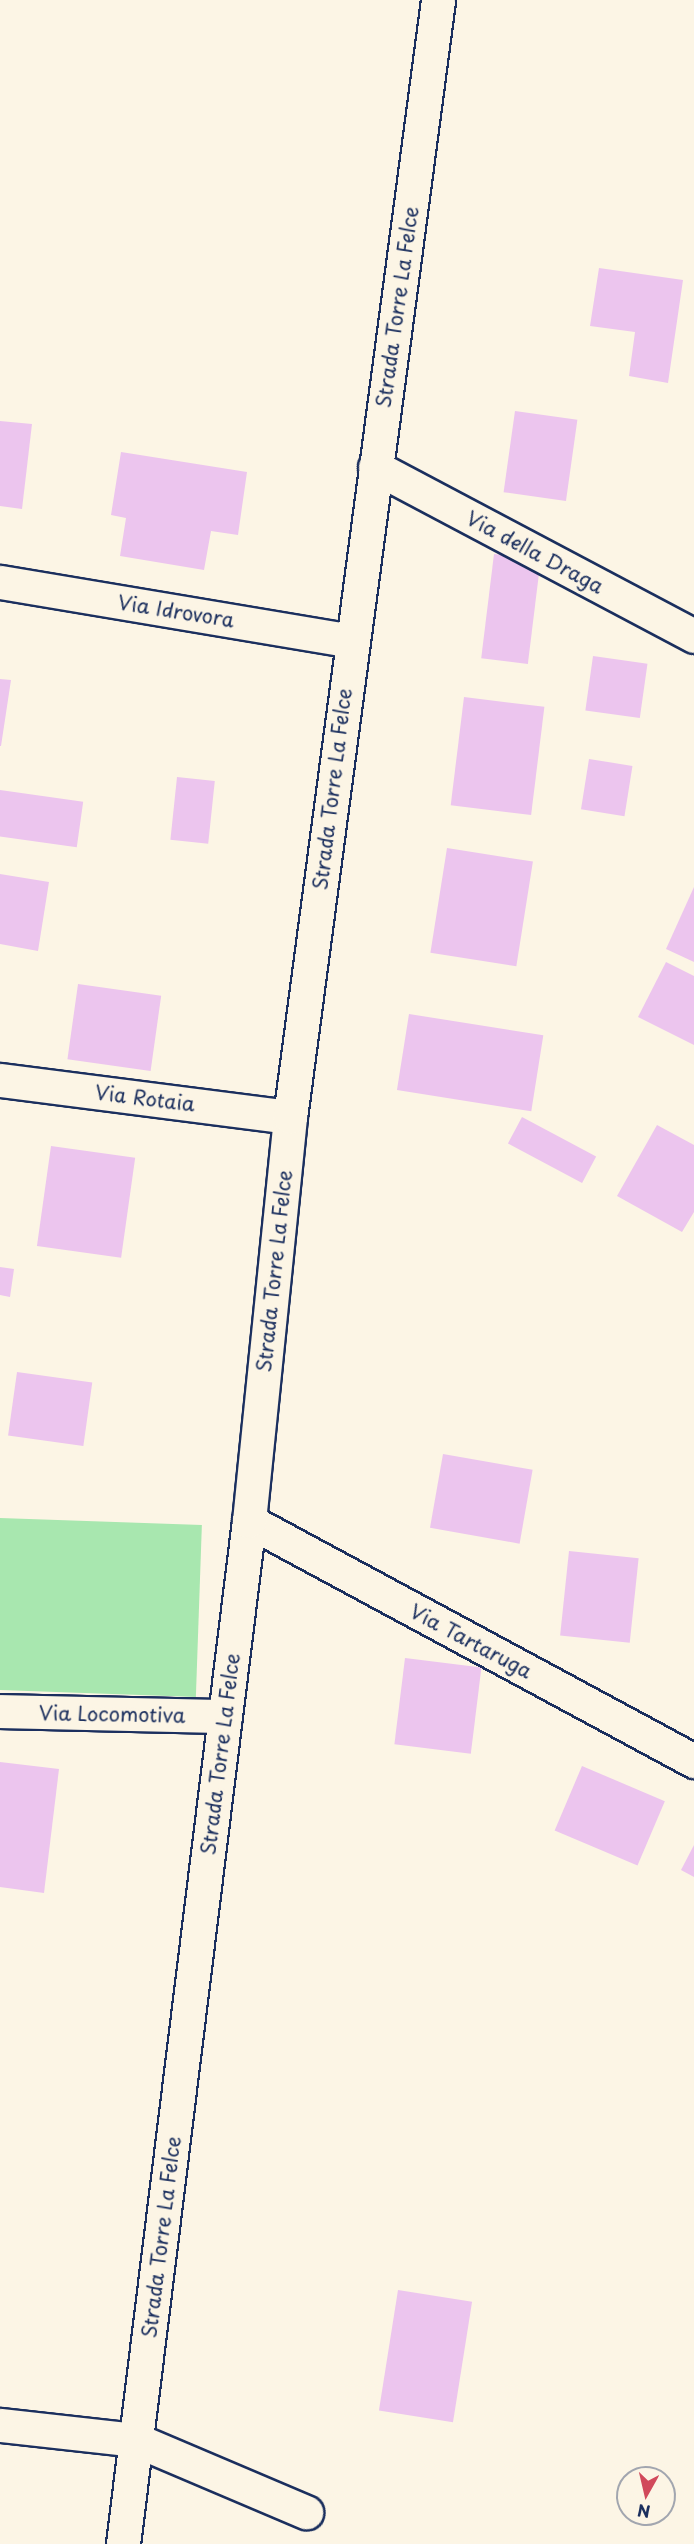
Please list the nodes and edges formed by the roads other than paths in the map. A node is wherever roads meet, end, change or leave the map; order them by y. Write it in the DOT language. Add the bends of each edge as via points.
graph roads {
  1 [pos="438,0"];
  2 [pos="375,467"];
  3 [pos="0,582"];
  4 [pos="694,636"];
  5 [pos="351,640"];
  6 [pos="0,1080"];
  7 [pos="290,1117"];
  8 [pos="249,1521"];
  9 [pos="0,1711"];
  10 [pos="225,1716"];
  11 [pos="694,1761"];
  12 [pos="0,2425"];
  13 [pos="136,2440"];
  14 [pos="306,2512"];
  15 [pos="123,2544"];
  1 -- 2 [label="street, Strada Torre La Felce"];
  2 -- 4 [label="street, Via della Draga"];
  2 -- 5 [label="street, Strada Torre La Felce"];
  3 -- 5 [label="street, Via Idrovora"];
  5 -- 7 [label="street, Strada Torre La Felce"];
  6 -- 7 [label="street, Via Rotaia"];
  7 -- 8 [label="street, Strada Torre La Felce"];
  8 -- 10 [label="street, Strada Torre La Felce"];
  8 -- 11 [label="street, Via Tartaruga"];
  9 -- 10 [label="street, Via Locomotiva"];
  10 -- 13 [label="street, Strada Torre La Felce"];
  12 -- 13 [label="street"];
  13 -- 14 [label="street"];
  13 -- 15 [label="street, Strada Torre La Felce"];
}
